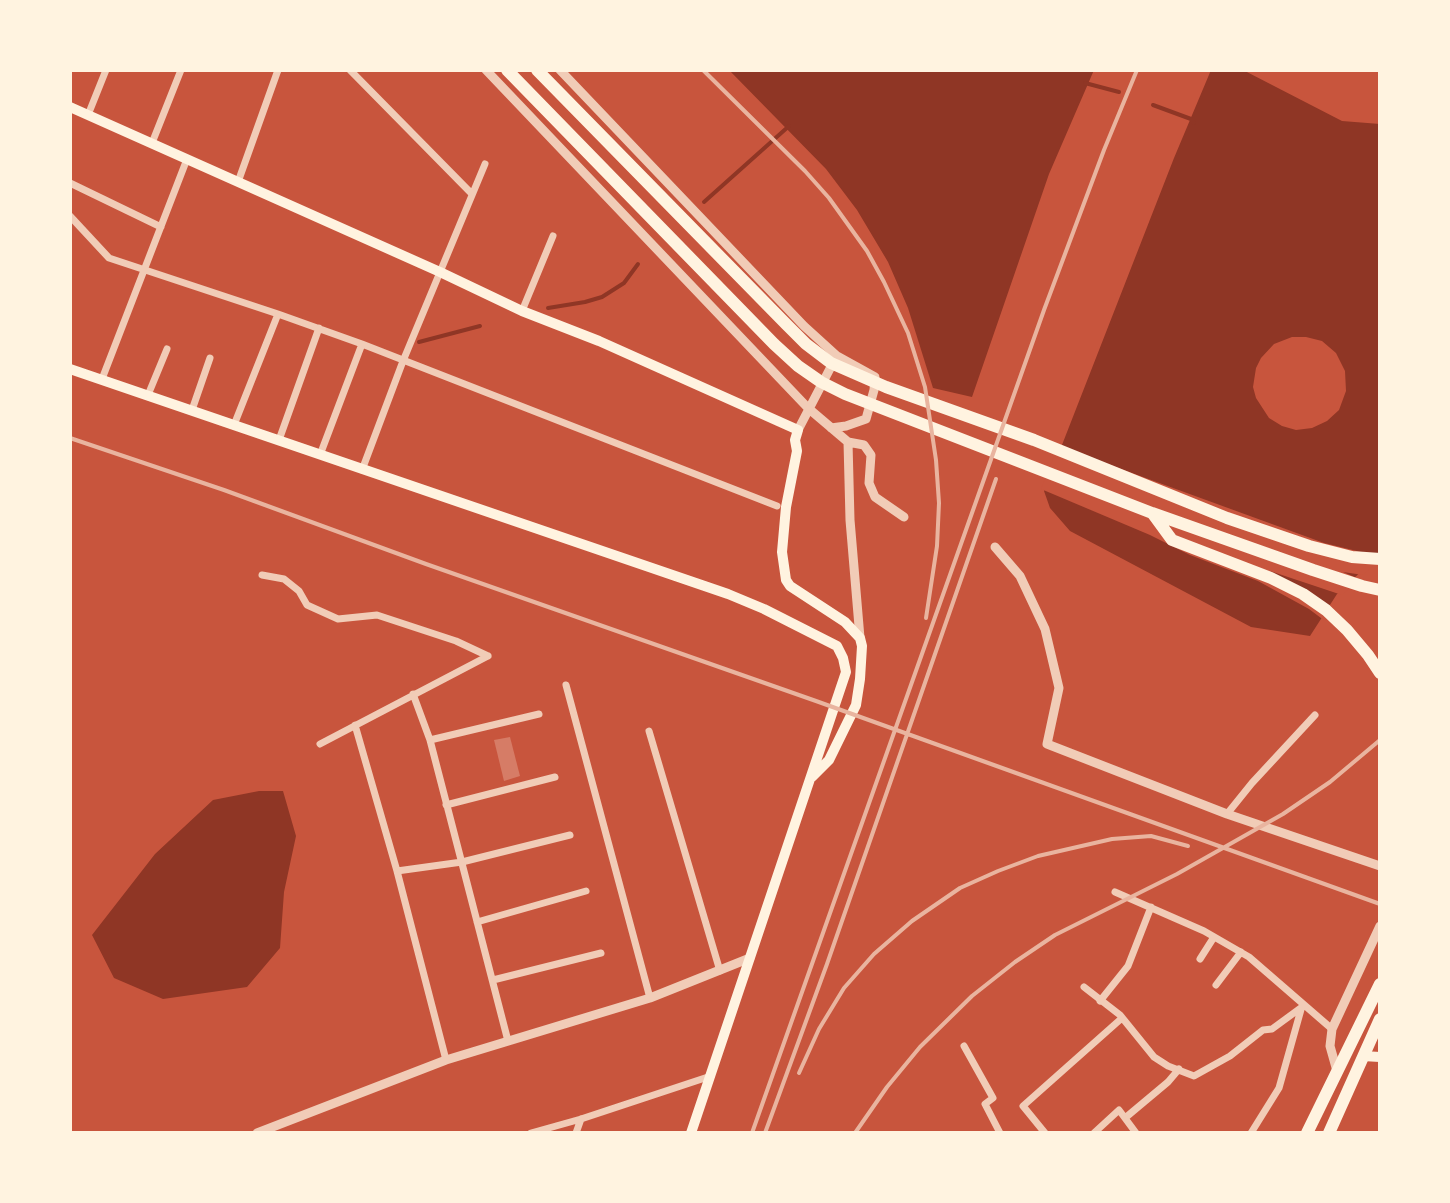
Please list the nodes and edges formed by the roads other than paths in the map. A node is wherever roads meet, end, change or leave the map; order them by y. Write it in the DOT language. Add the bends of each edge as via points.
graph roads {
  1 [pos="106,70"];
  2 [pos="181,70"];
  3 [pos="278,70"];
  4 [pos="350,70"];
  5 [pos="486,70"];
  6 [pos="537,70"];
  7 [pos="560,70"];
  8 [pos="509,72"];
  9 [pos="70,107"];
  10 [pos="88,115"];
  11 [pos="152,143"];
  12 [pos="187,159"];
  13 [pos="485,164"];
  14 [pos="238,182"];
  15 [pos="70,183"];
  16 [pos="472,194"];
  17 [pos="70,216"];
  18 [pos="161,227"];
  19 [pos="553,236"];
  20 [pos="144,270"];
  21 [pos="440,272"];
  22 [pos="522,311"];
  23 [pos="278,314"];
  24 [pos="319,328"];
  25 [pos="362,344"];
  26 [pos="167,349"];
  27 [pos="837,356"];
  28 [pos="210,358"];
  29 [pos="403,361"];
  30 [pos="70,369"];
  31 [pos="102,379"];
  32 [pos="148,395"];
  33 [pos="808,408"];
  34 [pos="192,410"];
  35 [pos="234,425"];
  36 [pos="831,428"];
  37 [pos="797,435"];
  38 [pos="279,440"];
  39 [pos="848,442"];
  40 [pos="320,455"];
  41 [pos="362,470"];
  42 [pos="777,506"];
  43 [pos="1152,513"];
  44 [pos="904,517"];
  45 [pos="995,547"];
  46 [pos="1380,559"];
  47 [pos="262,575"];
  48 [pos="1380,590"];
  49 [pos="860,638"];
  50 [pos="1380,673"];
  51 [pos="566,685"];
  52 [pos="413,694"];
  53 [pos="539,714"];
  54 [pos="1315,715"];
  55 [pos="355,725"];
  56 [pos="649,731"];
  57 [pos="430,740"];
  58 [pos="320,744"];
  59 [pos="555,777"];
  60 [pos="811,778"];
  61 [pos="446,805"];
  62 [pos="1227,814"];
  63 [pos="570,835"];
  64 [pos="462,862"];
  65 [pos="1380,866"];
  66 [pos="397,871"];
  67 [pos="586,891"];
  68 [pos="1115,892"];
  69 [pos="1151,907"];
  70 [pos="477,922"];
  71 [pos="1380,926"];
  72 [pos="1214,937"];
  73 [pos="1241,952"];
  74 [pos="601,953"];
  75 [pos="750,958"];
  76 [pos="1200,959"];
  77 [pos="720,971"];
  78 [pos="493,980"];
  79 [pos="1380,984"];
  80 [pos="1216,985"];
  81 [pos="1084,987"];
  82 [pos="650,998"];
  83 [pos="1100,1001"];
  84 [pos="1302,1005"];
  85 [pos="1122,1018"];
  86 [pos="1380,1019"];
  87 [pos="1332,1029"];
  88 [pos="508,1041"];
  89 [pos="964,1046"];
  90 [pos="1363,1056"];
  91 [pos="1380,1057"];
  92 [pos="446,1060"];
  93 [pos="1179,1069"];
  94 [pos="1337,1071"];
  95 [pos="711,1076"];
  96 [pos="1125,1118"];
  97 [pos="581,1119"];
  98 [pos="257,1133"];
  99 [pos="531,1133"];
  100 [pos="576,1133"];
  101 [pos="691,1133"];
  102 [pos="1000,1133"];
  103 [pos="1045,1133"];
  104 [pos="1094,1133"];
  105 [pos="1136,1133"];
  106 [pos="1251,1133"];
  107 [pos="1307,1133"];
  108 [pos="1329,1133"];
  1 -- 10 [label="street"];
  2 -- 11 [label="street"];
  3 -- 14 [label="street"];
  4 -- 16 [label="street"];
  5 -- 33 [label="street"];
  6 -- 46 [label="main road" via="786,324 831,363 1227,518 1309,546"];
  7 -- 27 [label="street"];
  8 -- 43 [label="main road" via="798,366 821,382"];
  9 -- 10 [label="main road"];
  10 -- 11 [label="main road"];
  11 -- 12 [label="main road"];
  12 -- 14 [label="main road"];
  12 -- 18 [label="street"];
  13 -- 16 [label="street"];
  14 -- 21 [label="main road"];
  15 -- 18 [label="street"];
  16 -- 21 [label="street"];
  17 -- 20 [label="street" via="109,258"];
  18 -- 20 [label="street"];
  19 -- 22 [label="street"];
  20 -- 23 [label="street"];
  20 -- 31 [label="street"];
  21 -- 22 [label="main road"];
  21 -- 29 [label="street"];
  22 -- 37 [label="main road" via="599,341"];
  23 -- 24 [label="street"];
  23 -- 35 [label="street"];
  24 -- 25 [label="street"];
  24 -- 38 [label="street"];
  25 -- 29 [label="street"];
  25 -- 40 [label="street"];
  26 -- 32 [label="street"];
  27 -- 33 [label="street"];
  27 -- 36 [label="street" via="875,377 874,390 866,419"];
  28 -- 34 [label="street"];
  29 -- 41 [label="street"];
  29 -- 42 [label="street"];
  30 -- 31 [label="main road"];
  31 -- 32 [label="main road"];
  32 -- 34 [label="main road"];
  33 -- 36 [label="street"];
  33 -- 37 [label="street"];
  34 -- 35 [label="main road"];
  35 -- 38 [label="main road"];
  36 -- 39 [label="street"];
  37 -- 49 [label="main road" via="782,552 786,580"];
  38 -- 40 [label="main road"];
  39 -- 44 [label="street" via="864,445 871,455 869,483 875,497"];
  39 -- 49 [label="street"];
  40 -- 41 [label="main road"];
  41 -- 60 [label="main road" via="728,594 837,646 846,672"];
  43 -- 48 [label="main road"];
  43 -- 50 [label="main road" via="1172,540 1271,578 1326,610"];
  45 -- 62 [label="street" via="1020,576 1045,629 1059,688 1047,744"];
  47 -- 52 [label="street" via="284,579 307,605 338,619 377,615 488,656"];
  49 -- 60 [label="main road" via="856,705 829,760"];
  51 -- 82 [label="street"];
  52 -- 55 [label="street"];
  52 -- 57 [label="street"];
  53 -- 57 [label="street"];
  54 -- 62 [label="street"];
  55 -- 58 [label="street"];
  55 -- 66 [label="street"];
  56 -- 77 [label="street"];
  57 -- 61 [label="street"];
  59 -- 61 [label="street"];
  60 -- 75 [label="main road"];
  61 -- 64 [label="street"];
  62 -- 65 [label="street"];
  63 -- 64 [label="street"];
  64 -- 66 [label="street"];
  64 -- 70 [label="street"];
  66 -- 92 [label="street"];
  67 -- 70 [label="street"];
  68 -- 69 [label="street"];
  69 -- 72 [label="street"];
  69 -- 83 [label="street" via="1128,966"];
  70 -- 78 [label="street"];
  71 -- 87 [label="street"];
  72 -- 73 [label="street"];
  72 -- 76 [label="street"];
  73 -- 80 [label="street"];
  73 -- 84 [label="street"];
  74 -- 78 [label="street"];
  75 -- 77 [label="street"];
  75 -- 95 [label="main road"];
  77 -- 82 [label="street"];
  78 -- 88 [label="street"];
  79 -- 94 [label="main road"];
  81 -- 83 [label="street"];
  82 -- 88 [label="street"];
  83 -- 85 [label="street"];
  84 -- 87 [label="street"];
  84 -- 93 [label="street" via="1194,1076"];
  84 -- 106 [label="street" via="1279,1088"];
  85 -- 93 [label="street" via="1154,1057"];
  85 -- 103 [label="street" via="1023,1106"];
  86 -- 90 [label="main road"];
  87 -- 94 [label="street"];
  88 -- 92 [label="street"];
  89 -- 102 [label="street" via="993,1098 985,1104"];
  90 -- 91 [label="main road"];
  90 -- 108 [label="main road"];
  92 -- 98 [label="street"];
  93 -- 96 [label="street"];
  94 -- 107 [label="main road"];
  95 -- 97 [label="street"];
  95 -- 101 [label="main road"];
  96 -- 104 [label="street" via="1119,1110"];
  96 -- 105 [label="street"];
  97 -- 99 [label="street"];
  97 -- 100 [label="street"];
}
